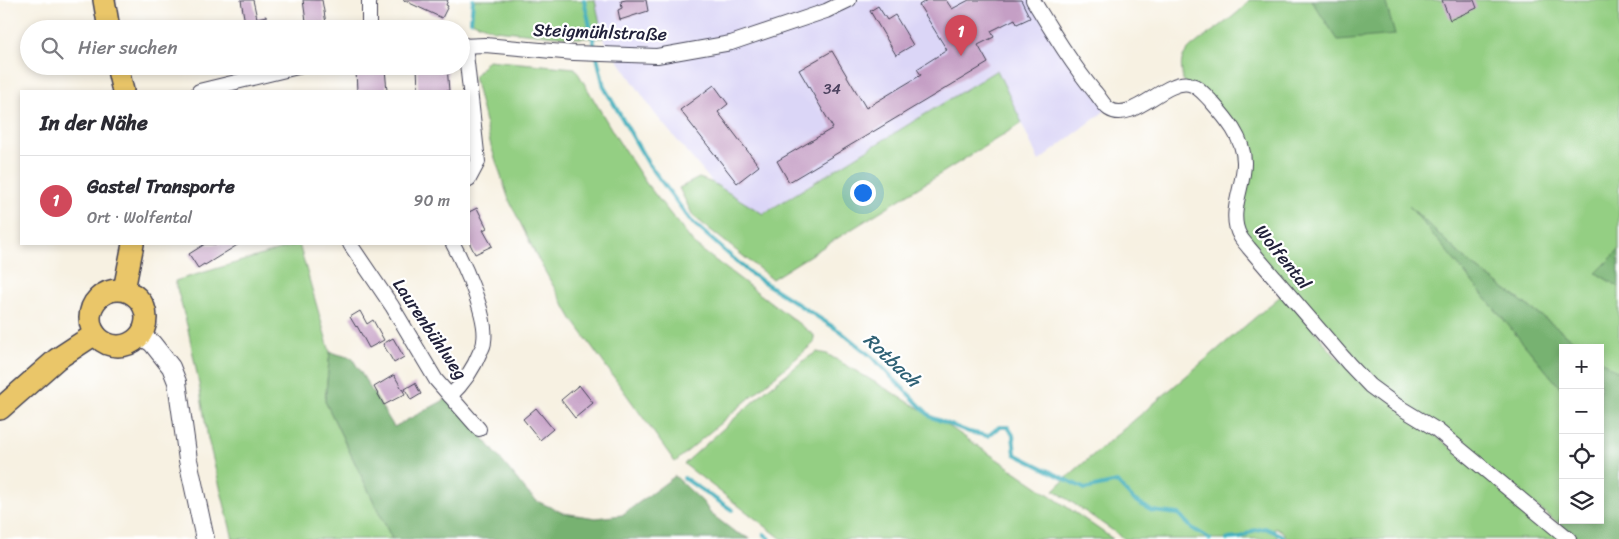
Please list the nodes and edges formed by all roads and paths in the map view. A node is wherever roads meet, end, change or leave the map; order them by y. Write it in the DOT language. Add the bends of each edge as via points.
graph roads {
  1 [pos="104,0"];
  2 [pos="369,0"];
  3 [pos="849,0"];
  4 [pos="1033,0"];
  5 [pos="107,20"];
  6 [pos="369,20"];
  7 [pos="470,46"];
  8 [pos="119,75"];
  9 [pos="265,75"];
  10 [pos="467,75"];
  11 [pos="123,90"];
  12 [pos="203,90"];
  13 [pos="469,90"];
  14 [pos="470,100"];
  15 [pos="470,177"];
  16 [pos="133,245"];
  17 [pos="351,245"];
  18 [pos="454,245"];
  19 [pos="124,290"];
  20 [pos="95,334"];
  21 [pos="141,336"];
  22 [pos="450,396"];
  23 [pos="0,409"];
  24 [pos="479,429"];
  25 [pos="204,539"];
  26 [pos="1569,539"];
  1 -- 5 [label="main road"];
  2 -- 6 [label="street"];
  3 -- 7 [label="street, Steigmühlstraße" via="732,43 658,56"];
  4 -- 26 [label="street, Wolfental" via="1080,73 1109,109 1121,112 1141,106 1180,84 1198,88 1234,129 1241,144 1243,176 1236,201 1236,218 1239,235 1249,248 1370,386 1437,430"];
  8 -- 11 [label="main road"];
  9 -- 12 [label="street"];
  10 -- 13 [label="street"];
  14 -- 15 [label="street" via="478,162"];
  16 -- 19 [label="main road"];
  17 -- 22 [label="street, Laurenbühlweg" via="436,380"];
  18 -- 22 [label="street, Laurenbühlweg" via="483,314 484,342 475,366"];
  19 -- 20 [label="main road" via="113,290 95,302 91,313"];
  19 -- 21 [label="main road" via="142,303 146,325"];
  20 -- 21 [label="main road" via="101,341 119,347"];
  20 -- 23 [label="main road" via="57,359"];
  21 -- 25 [label="street" via="152,343 177,382"];
  22 -- 24 [label="street"];
}
